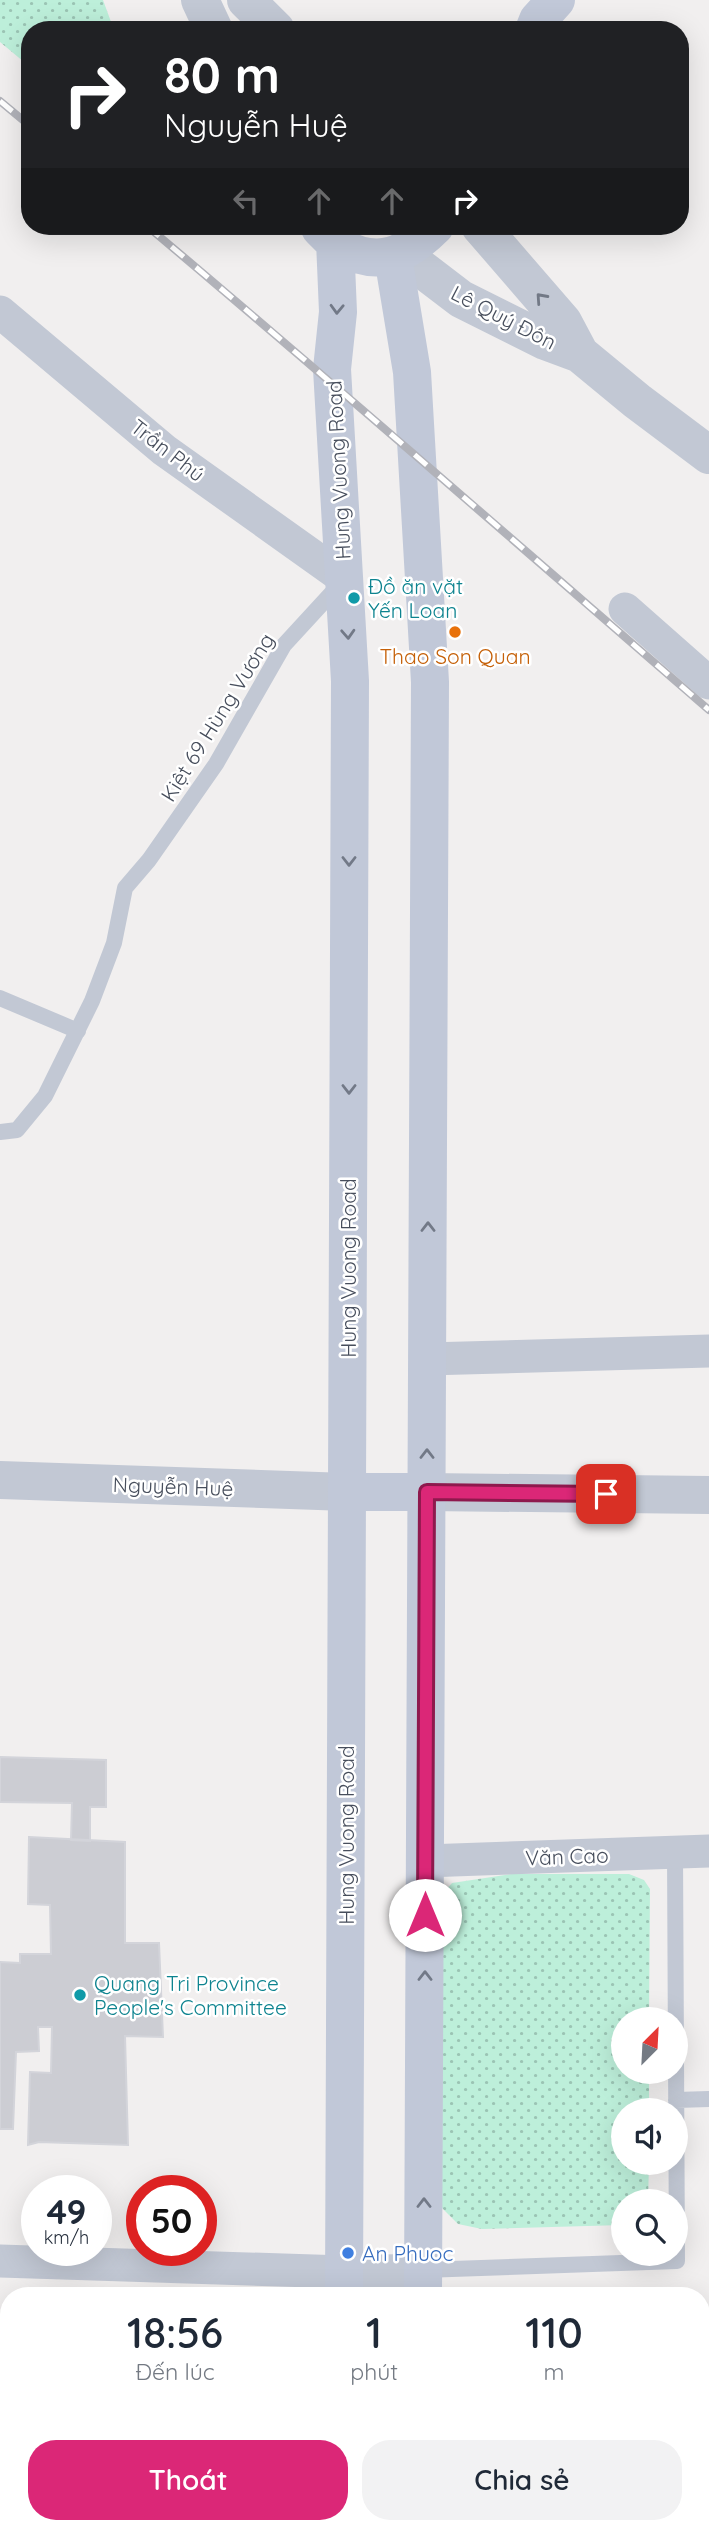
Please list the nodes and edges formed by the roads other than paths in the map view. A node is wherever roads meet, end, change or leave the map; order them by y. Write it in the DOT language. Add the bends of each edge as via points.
graph roads {
  1 [pos="200,0"];
  2 [pos="246,0"];
  3 [pos="210,21"];
  4 [pos="267,21"];
  5 [pos="327,235"];
  6 [pos="329,235"];
  7 [pos="426,235"];
  8 [pos="488,235"];
  9 [pos="393,257"];
  10 [pos="0,312"];
  11 [pos="580,354"];
  12 [pos="707,452"];
  13 [pos="345,579"];
  14 [pos="625,609"];
  15 [pos="709,683"];
  16 [pos="0,998"];
  17 [pos="78,1031"];
  18 [pos="0,1132"];
  19 [pos="709,1350"];
  20 [pos="427,1359"];
  21 [pos="0,1480"];
  22 [pos="347,1492"];
  23 [pos="427,1492"];
  24 [pos="709,1494"];
  25 [pos="709,1851"];
  26 [pos="675,1852"];
  27 [pos="425,1861"];
  28 [pos="676,2098"];
  29 [pos="688,2099"];
  30 [pos="709,2099"];
  31 [pos="676,2175"];
  32 [pos="0,2261"];
  33 [pos="423,2283"];
  34 [pos="344,2284"];
  1 -- 3 [label="street"];
  2 -- 4 [label="street"];
  5 -- 13 [label="main road, Hung Vuong Road, one-way" via="338,312 332,369"];
  6 -- 9 [label="main road" via="340,246 366,256"];
  7 -- 9 [label="main road"];
  11 -- 8 [label="street, Lê Quý Đôn, one-way" via="563,321"];
  9 -- 11 [label="street, Lê Quý Đôn" via="419,267 461,299"];
  20 -- 9 [label="main road, one-way" via="430,682 412,372"];
  10 -- 13 [label="street, Trần Phú" via="164,450"];
  11 -- 12 [label="street, Lê Quý Đôn"];
  13 -- 17 [label="lane, Kiệt 69 Hùng Vương" via="284,645 216,764 125,888 114,943"];
  13 -- 22 [label="main road, Hung Vuong Road, one-way" via="350,681"];
  14 -- 15 [label="street"];
  16 -- 17 [label="lane"];
  17 -- 18 [label="lane, Kiệt 69 Hùng Vương" via="45,1096 17,1130"];
  19 -- 20 [label="street"];
  23 -- 20 [label="main road, one-way"];
  21 -- 22 [label="street, Nguyễn Huệ"];
  22 -- 23 [label="main road"];
  22 -- 34 [label="main road, Hung Vuong Road"];
  23 -- 24 [label="street"];
  23 -- 27 [label="main road"];
  25 -- 26 [label="street, Văn Cao"];
  26 -- 27 [label="street, Văn Cao"];
  26 -- 28 [label="lane"];
  33 -- 27 [label="main road, one-way"];
  29 -- 30 [label="lane"];
  31 -- 33 [label="lane" via="677,2261"];
  32 -- 34 [label="street"];
  33 -- 34 [label="street"];
}
